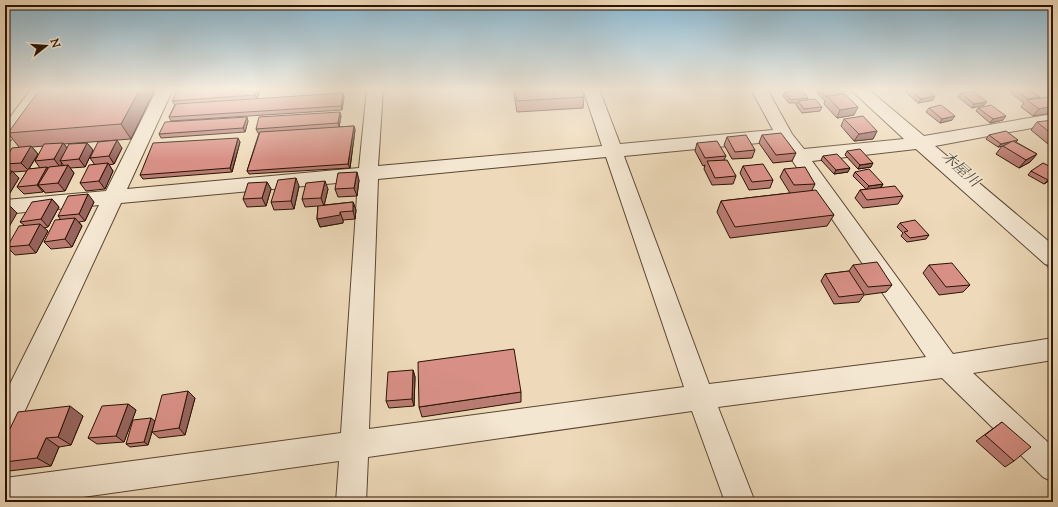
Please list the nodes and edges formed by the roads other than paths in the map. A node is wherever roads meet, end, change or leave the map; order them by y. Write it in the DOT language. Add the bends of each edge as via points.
graph roads {
  1 [pos="22,113"];
  2 [pos="154,113"];
  3 [pos="373,113"];
  4 [pos="598,113"];
  5 [pos="771,113"];
  6 [pos="883,113"];
  7 [pos="1053,119"];
  8 [pos="784,135"];
  9 [pos="5,136"];
  10 [pos="914,143"];
  11 [pos="611,150"];
  12 [pos="799,156"];
  13 [pos="368,174"];
  14 [pos="114,196"];
  15 [pos="5,207"];
  16 [pos="1053,258"];
  17 [pos="1053,350"];
  18 [pos="947,366"];
  19 [pos="701,397"];
  20 [pos="5,423"];
  21 [pos="354,444"];
  22 [pos="1053,467"];
  23 [pos="5,493"];
  24 [pos="351,502"];
  25 [pos="740,502"];
  1 -- 9 [label="street"];
  2 -- 14 [label="street"];
  3 -- 13 [label="street"];
  4 -- 11 [label="street"];
  5 -- 8 [label="street"];
  6 -- 10 [label="street"];
  7 -- 10 [label="street"];
  8 -- 11 [label="street"];
  8 -- 12 [label="street"];
  10 -- 12 [label="street"];
  10 -- 16 [label="street"];
  11 -- 13 [label="street"];
  11 -- 19 [label="street"];
  12 -- 18 [label="street"];
  13 -- 14 [label="street"];
  13 -- 21 [label="street"];
  14 -- 15 [label="street"];
  14 -- 20 [label="street"];
  17 -- 18 [label="street"];
  18 -- 19 [label="street"];
  18 -- 22 [label="street"];
  19 -- 21 [label="street"];
  19 -- 25 [label="street"];
  21 -- 23 [label="street"];
  21 -- 24 [label="street"];
}
